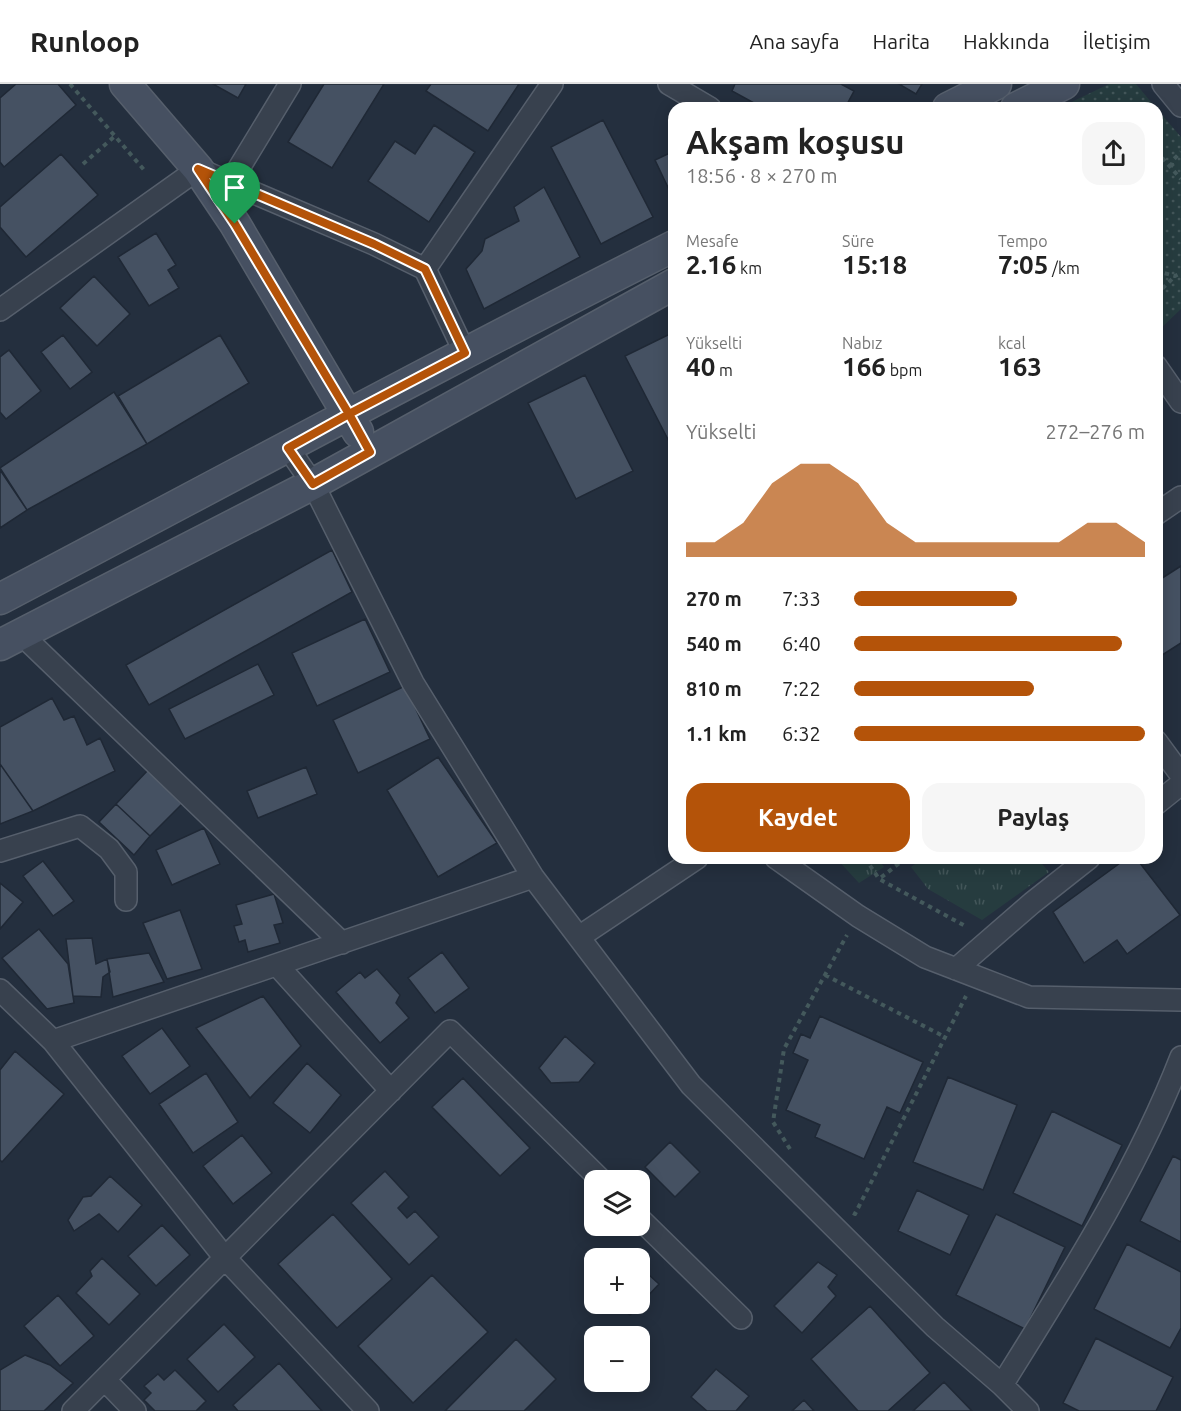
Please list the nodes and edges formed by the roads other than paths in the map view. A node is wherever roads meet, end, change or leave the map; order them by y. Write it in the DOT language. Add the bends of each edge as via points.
graph roads {
  1 [pos="125,84"];
  2 [pos="290,84"];
  3 [pos="552,84"];
  4 [pos="669,84"];
  5 [pos="996,84"];
  6 [pos="1064,84"];
  7 [pos="1163,84"];
  8 [pos="700,102"];
  9 [pos="960,102"];
  10 [pos="1028,102"];
  11 [pos="1181,106"];
  12 [pos="198,169"];
  13 [pos="230,183"];
  14 [pos="668,249"];
  15 [pos="425,269"];
  16 [pos="668,287"];
  17 [pos="0,310"];
  18 [pos="465,353"];
  19 [pos="1163,376"];
  20 [pos="1181,402"];
  21 [pos="349,414"];
  22 [pos="288,448"];
  23 [pos="370,452"];
  24 [pos="313,484"];
  25 [pos="1181,497"];
  26 [pos="1163,509"];
  27 [pos="0,599"];
  28 [pos="10,640"];
  29 [pos="1163,751"];
  30 [pos="1181,775"];
  31 [pos="1181,784"];
  32 [pos="1163,798"];
  33 [pos="0,851"];
  34 [pos="688,864"];
  35 [pos="784,864"];
  36 [pos="1081,864"];
  37 [pos="534,877"];
  38 [pos="126,900"];
  39 [pos="579,937"];
  40 [pos="342,943"];
  41 [pos="277,965"];
  42 [pos="966,973"];
  43 [pos="0,990"];
  44 [pos="1181,1000"];
  45 [pos="53,1041"];
  46 [pos="1181,1057"];
  47 [pos="391,1091"];
  48 [pos="591,1170"];
  49 [pos="650,1229"];
  50 [pos="225,1258"];
  51 [pos="741,1318"];
  52 [pos="105,1380"];
  53 [pos="1002,1385"];
  54 [pos="73,1411"];
  55 [pos="135,1411"];
  56 [pos="368,1411"];
  57 [pos="1028,1411"];
  1 -- 12 [label="main road"];
  2 -- 13 [label="street"];
  3 -- 15 [label="street"];
  4 -- 8 [label="street"];
  5 -- 9 [label="main road"];
  6 -- 10 [label="main road"];
  7 -- 11 [label="street"];
  12 -- 13 [label="street"];
  12 -- 17 [label="street"];
  12 -- 21 [label="main road"];
  13 -- 15 [label="street"];
  14 -- 18 [label="main road"];
  15 -- 18 [label="street"];
  16 -- 23 [label="main road"];
  18 -- 21 [label="main road"];
  19 -- 20 [label="street"];
  21 -- 22 [label="main road"];
  21 -- 23 [label="main road"];
  22 -- 24 [label="street"];
  22 -- 27 [label="main road"];
  23 -- 24 [label="main road"];
  24 -- 28 [label="main road"];
  24 -- 37 [label="street" via="413,684"];
  25 -- 26 [label="street"];
  28 -- 40 [label="street"];
  29 -- 30 [label="street"];
  31 -- 32 [label="street"];
  33 -- 38 [label="street" via="80,825 109,849 126,872"];
  34 -- 39 [label="street"];
  35 -- 42 [label="street" via="925,957"];
  36 -- 42 [label="street" via="1032,903"];
  37 -- 39 [label="street"];
  37 -- 40 [label="street"];
  39 -- 53 [label="street" via="692,1085 935,1327"];
  40 -- 41 [label="street"];
  41 -- 45 [label="street"];
  41 -- 47 [label="street"];
  42 -- 44 [label="street" via="1029,996"];
  43 -- 45 [label="street"];
  45 -- 50 [label="street"];
  46 -- 53 [label="street" via="1164,1099 1090,1244"];
  47 -- 48 [label="street" via="450,1031"];
  47 -- 50 [label="street"];
  49 -- 51 [label="street"];
  50 -- 52 [label="street"];
  50 -- 56 [label="street"];
  52 -- 54 [label="street"];
  52 -- 55 [label="street"];
  53 -- 57 [label="street"];
}
